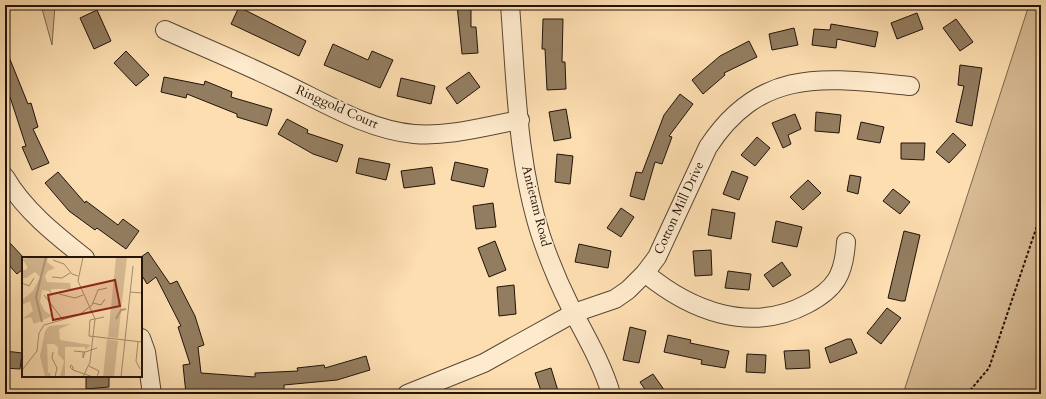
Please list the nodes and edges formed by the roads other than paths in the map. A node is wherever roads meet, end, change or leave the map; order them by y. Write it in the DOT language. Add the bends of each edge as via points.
graph roads {
  1 [pos="510,5"];
  2 [pos="165,30"];
  3 [pos="910,86"];
  4 [pos="520,120"];
  5 [pos="5,177"];
  6 [pos="846,242"];
  7 [pos="84,257"];
  8 [pos="645,273"];
  9 [pos="574,313"];
  10 [pos="142,341"];
  11 [pos="152,394"];
  12 [pos="407,394"];
  13 [pos="611,394"];
  1 -- 4 [label="street, Antietam Road"];
  2 -- 4 [label="street, Ringgold Court" via="368,123 393,131 436,135"];
  3 -- 8 [label="street, Cotton Mill Drive" via="848,80 810,81 773,89 746,104 731,116 708,147 664,243"];
  4 -- 9 [label="street, Antietam Road" via="524,162 541,235"];
  5 -- 7 [label="street" via="11,188 33,212"];
  6 -- 8 [label="street" via="845,262 828,290 799,308 781,315 762,318 743,319 699,307 663,287"];
  8 -- 9 [label="street, Cotton Mill Drive" via="615,299"];
  9 -- 12 [label="street, Cotton Mill Drive" via="484,362"];
  9 -- 13 [label="street, Antietam Road" via="596,356"];
  10 -- 11 [label="street"];
}
